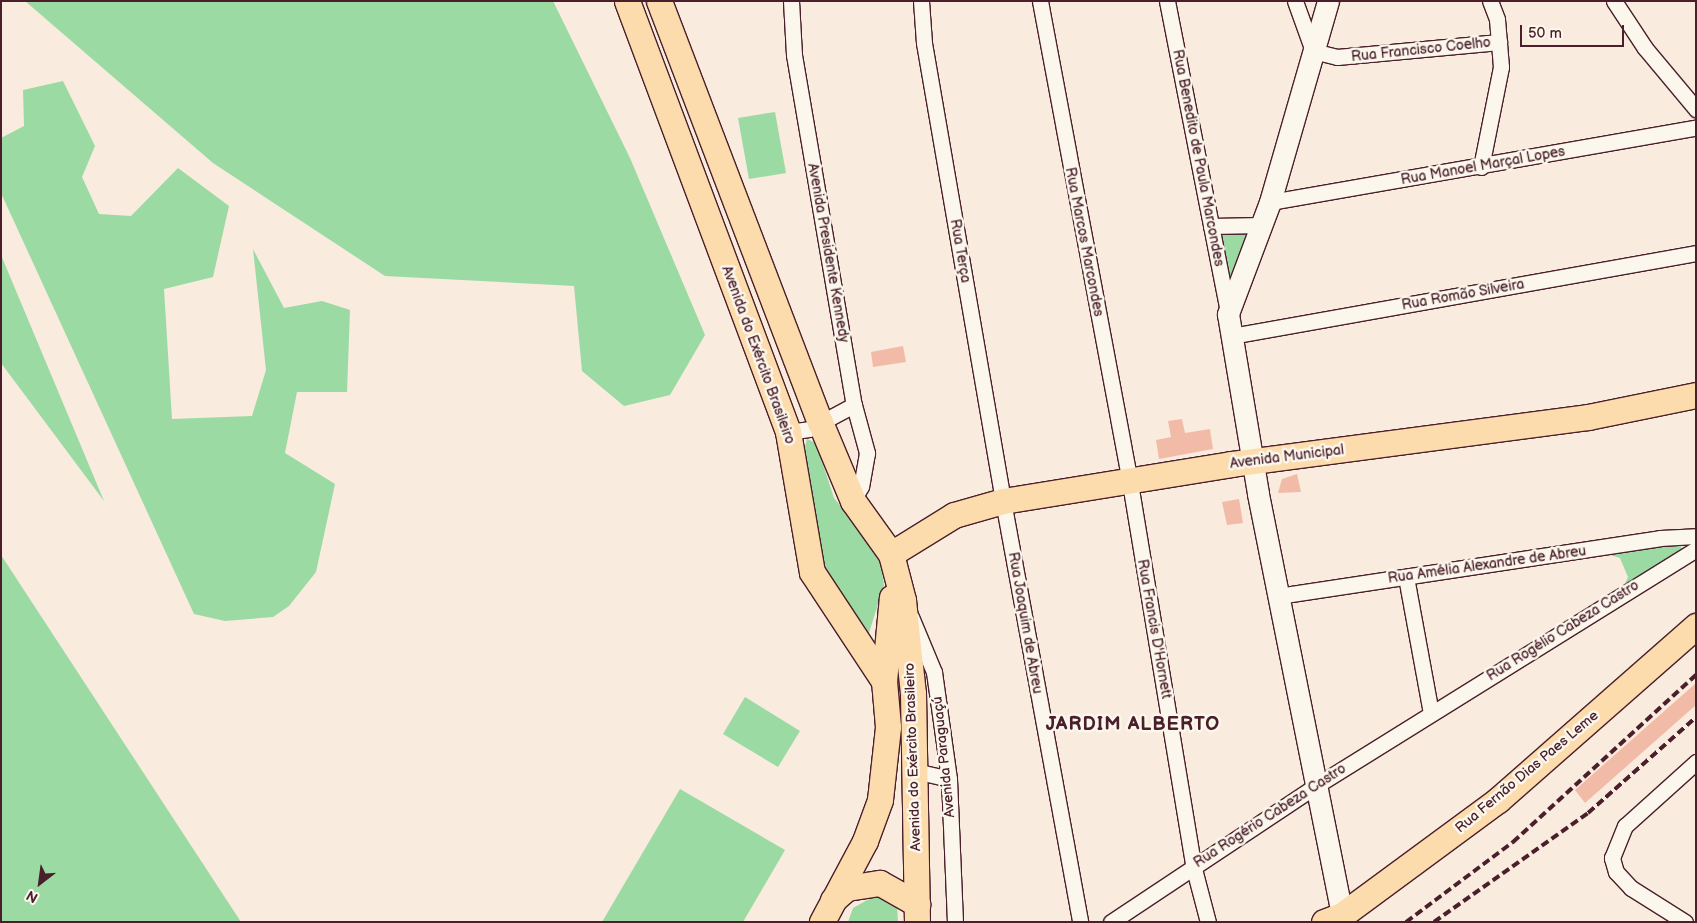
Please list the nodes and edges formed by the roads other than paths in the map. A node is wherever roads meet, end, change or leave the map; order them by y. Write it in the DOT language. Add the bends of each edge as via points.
graph roads {
  1 [pos="627,1"];
  2 [pos="659,1"];
  3 [pos="791,1"];
  4 [pos="922,1"];
  5 [pos="1040,1"];
  6 [pos="1167,1"];
  7 [pos="1294,1"];
  8 [pos="1328,1"];
  9 [pos="1490,1"];
  10 [pos="1614,1"];
  11 [pos="1499,42"];
  12 [pos="1313,52"];
  13 [pos="1696,109"];
  14 [pos="1696,128"];
  15 [pos="1481,167"];
  16 [pos="1270,202"];
  17 [pos="1262,225"];
  18 [pos="1211,226"];
  19 [pos="1696,253"];
  20 [pos="1228,314"];
  21 [pos="1231,336"];
  22 [pos="1696,395"];
  23 [pos="854,406"];
  24 [pos="820,422"];
  25 [pos="788,432"];
  26 [pos="1254,462"];
  27 [pos="1130,483"];
  28 [pos="853,501"];
  29 [pos="1003,501"];
  30 [pos="1696,536"];
  31 [pos="1677,537"];
  32 [pos="1689,553"];
  33 [pos="891,554"];
  34 [pos="1406,577"];
  35 [pos="1278,596"];
  36 [pos="903,600"];
  37 [pos="1696,626"];
  38 [pos="884,681"];
  39 [pos="1431,713"];
  40 [pos="1696,762"];
  41 [pos="915,772"];
  42 [pos="949,779"];
  43 [pos="1314,787"];
  44 [pos="1194,865"];
  45 [pos="828,911"];
  46 [pos="917,913"];
  47 [pos="1333,918"];
  48 [pos="956,922"];
  49 [pos="1080,922"];
  50 [pos="1111,922"];
  51 [pos="1208,922"];
  52 [pos="1685,922"];
  1 -- 25 [label="main road, Avenida do Exército Brasileiro"];
  2 -- 24 [label="main road, Avenida do Exército Brasileiro"];
  3 -- 23 [label="street, Avenida Presidente Kennedy" via="794,55"];
  4 -- 29 [label="street, Rua Terça" via="924,43"];
  5 -- 27 [label="street, Rua Marcos Marcondes"];
  6 -- 18 [label="street, Rua Benedito de Paula Marcondes"];
  7 -- 12 [label="street"];
  8 -- 12 [label="main road"];
  9 -- 11 [label="street"];
  10 -- 13 [label="street" via="1645,48"];
  11 -- 12 [label="street, Rua Francisco Coelho" via="1369,57"];
  11 -- 15 [label="street" via="1498,96"];
  12 -- 16 [label="main road"];
  14 -- 15 [label="street, Rua Manoel Marçal Lopes"];
  15 -- 16 [label="street, Rua Manoel Marçal Lopes"];
  16 -- 17 [label="main road"];
  17 -- 18 [label="street"];
  17 -- 20 [label="main road"];
  18 -- 20 [label="street, Rua Benedito de Paula Marcondes"];
  19 -- 21 [label="street, Rua Romão Silveira"];
  20 -- 21 [label="main road"];
  21 -- 26 [label="main road"];
  22 -- 26 [label="main road, Avenida Municipal" via="1588,417"];
  23 -- 24 [label="street"];
  23 -- 28 [label="street, Avenida Presidente Kennedy" via="867,454 861,486"];
  24 -- 25 [label="street"];
  24 -- 28 [label="main road, Avenida do Exército Brasileiro"];
  25 -- 38 [label="main road, Avenida do Exército Brasileiro" via="812,572"];
  26 -- 27 [label="main road, Avenida Municipal"];
  26 -- 35 [label="main road"];
  27 -- 29 [label="main road, Avenida Municipal"];
  27 -- 44 [label="street, Rua Francis D'Hornett"];
  28 -- 33 [label="main road, Avenida do Exército Brasileiro"];
  29 -- 33 [label="main road, Avenida Municipal" via="954,515"];
  29 -- 49 [label="street, Rua Joaquim de Abreu"];
  30 -- 31 [label="street, Rua Amélia Alexandre de Abreu"];
  31 -- 32 [label="street" via="1687,545"];
  31 -- 34 [label="street, Rua Amélia Alexandre de Abreu"];
  32 -- 39 [label="street, Rua Rogélio Cabeza Castro"];
  33 -- 36 [label="main road, Avenida do Exército Brasileiro"];
  33 -- 38 [label="main road"];
  34 -- 35 [label="street, Rua Amélia Alexandre de Abreu"];
  34 -- 39 [label="street"];
  35 -- 43 [label="main road"];
  36 -- 41 [label="main road, Avenida do Exército Brasileiro" via="913,693"];
  36 -- 42 [label="street, Avenida Paraguaçú" via="934,672"];
  37 -- 47 [label="main road, Rua Fernão Dias Paes Leme" via="1498,800"];
  38 -- 45 [label="main road, Avenida do Exército Brasileiro" via="888,727 880,800 865,841"];
  39 -- 43 [label="street, Rua Rogério Cabeza Castro"];
  40 -- 52 [label="street" via="1626,826 1612,858 1616,872 1631,888"];
  41 -- 42 [label="street"];
  41 -- 46 [label="main road, Avenida do Exército Brasileiro"];
  42 -- 48 [label="street, Avenida Paraguaçú"];
  43 -- 44 [label="street, Rua Rogério Cabeza Castro"];
  43 -- 47 [label="main road"];
  44 -- 50 [label="street, Rua Rogério Cabeza Castro"];
  44 -- 51 [label="street, Rua Francis D'Hornett"];
  45 -- 46 [label="main road" via="847,888 880,882"];
}
